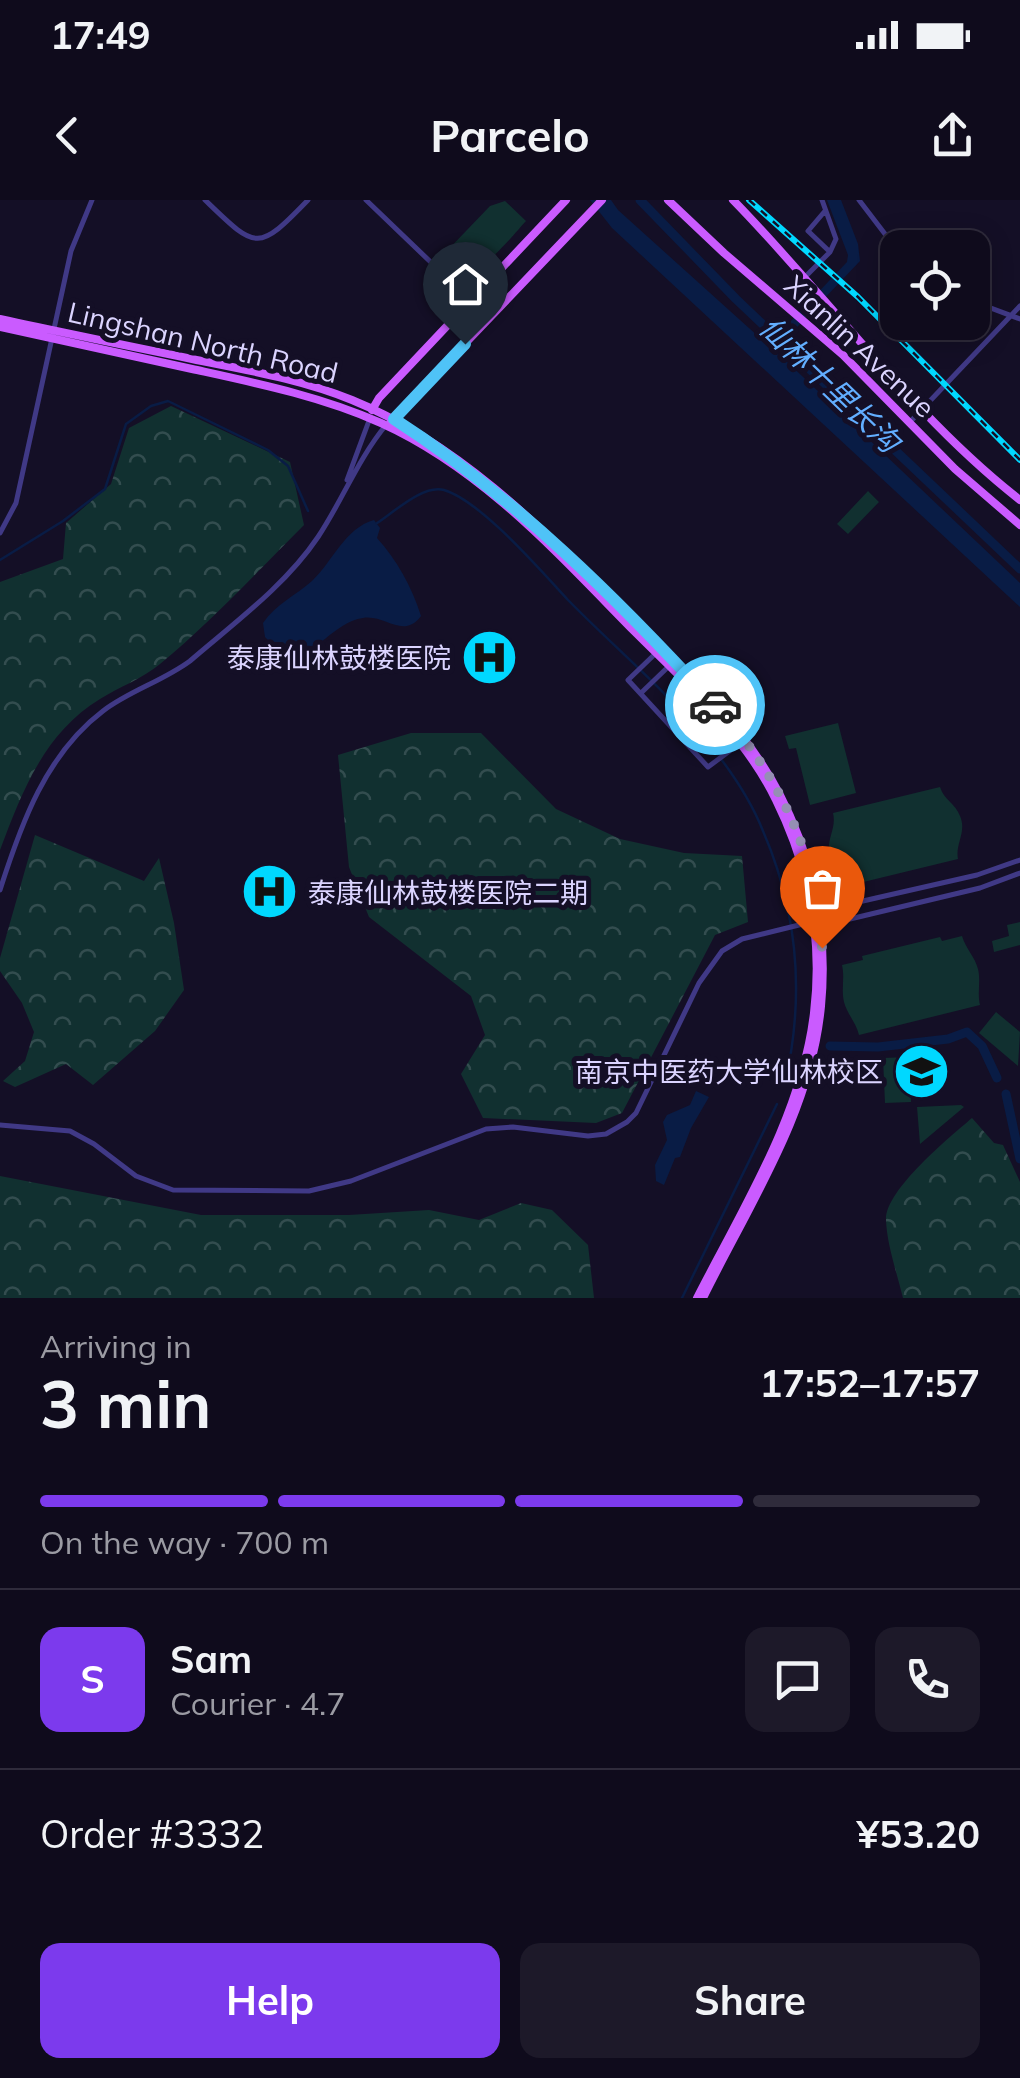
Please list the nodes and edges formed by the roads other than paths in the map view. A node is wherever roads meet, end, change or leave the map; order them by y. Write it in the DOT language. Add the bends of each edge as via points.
graph roads {
  1 [pos="92,200"];
  2 [pos="205,200"];
  3 [pos="308,200"];
  4 [pos="366,200"];
  5 [pos="566,200"];
  6 [pos="602,200"];
  7 [pos="668,200"];
  8 [pos="733,200"];
  9 [pos="822,200"];
  10 [pos="859,200"];
  11 [pos="826,210"];
  12 [pos="882,230"];
  13 [pos="830,252"];
  14 [pos="806,276"];
  15 [pos="471,300"];
  16 [pos="1020,306"];
  17 [pos="990,308"];
  18 [pos="1010,316"];
  19 [pos="489,318"];
  20 [pos="0,319"];
  21 [pos="1020,319"];
  22 [pos="0,327"];
  23 [pos="52,335"];
  24 [pos="922,412"];
  25 [pos="371,413"];
  26 [pos="390,422"];
  27 [pos="910,422"];
  28 [pos="964,452"];
  29 [pos="955,469"];
  30 [pos="342,492"];
  31 [pos="1020,500"];
  32 [pos="1020,524"];
  33 [pos="0,534"];
  34 [pos="658,650"];
  35 [pos="671,664"];
  36 [pos="641,693"];
  37 [pos="736,746"];
  38 [pos="1020,860"];
  39 [pos="1020,873"];
  40 [pos="0,890"];
  41 [pos="816,913"];
  42 [pos="802,924"];
  43 [pos="818,926"];
  44 [pos="0,1126"];
  45 [pos="700,1298"];
  1 -- 23 [label="street" via="71,251"];
  2 -- 3 [label="street" via="251,239 272,236"];
  4 -- 15 [label="street"];
  5 -- 15 [label="main road"];
  6 -- 19 [label="main road"];
  7 -- 27 [label="main road, Xianlin Avenue"];
  8 -- 14 [label="main road, Xianlin Avenue"];
  9 -- 11 [label="street"];
  10 -- 12 [label="street"];
  11 -- 13 [label="street" via="836,239"];
  11 -- 13 [label="street" via="808,232"];
  13 -- 14 [label="street"];
  14 -- 24 [label="main road, Xianlin Avenue"];
  15 -- 19 [label="street"];
  15 -- 25 [label="main road"];
  16 -- 18 [label="street"];
  17 -- 18 [label="street"];
  18 -- 21 [label="street"];
  18 -- 24 [label="street"];
  19 -- 26 [label="main road"];
  20 -- 23 [label="main road, Lingshan North Road"];
  22 -- 23 [label="main road, Lingshan North Road"];
  23 -- 25 [label="main road, Lingshan North Road" via="284,377"];
  23 -- 33 [label="street" via="18,497"];
  24 -- 27 [label="street"];
  24 -- 28 [label="main road, Xianlin Avenue"];
  25 -- 26 [label="main road, Lingshan North Road"];
  25 -- 30 [label="street"];
  26 -- 30 [label="street"];
  26 -- 34 [label="main road, Lingshan North Road" via="450,455 544,530"];
  27 -- 29 [label="main road, Xianlin Avenue"];
  28 -- 29 [label="main road"];
  28 -- 31 [label="main road, Xianlin Avenue"];
  29 -- 32 [label="main road, Xianlin Avenue"];
  30 -- 40 [label="street" via="318,536 267,593 190,661 104,710 68,744 34,797"];
  34 -- 35 [label="main road, Lingshan North Road"];
  34 -- 36 [label="street" via="628,680"];
  35 -- 36 [label="street"];
  35 -- 37 [label="main road, Lingshan North Road"];
  35 -- 41 [label="main road, Lingshan North Road" via="738,728 764,766 811,874"];
  36 -- 37 [label="street" via="708,766"];
  37 -- 41 [label="main road, Lingshan North Road" via="767,783 790,830"];
  38 -- 41 [label="street"];
  39 -- 43 [label="street"];
  41 -- 42 [label="street"];
  41 -- 43 [label="main road, Lingshan North Road"];
  42 -- 43 [label="street"];
  42 -- 44 [label="street" via="742,939 712,961 636,1112 606,1134 496,1127 325,1188 186,1190 136,1176 70,1131"];
  43 -- 45 [label="main road, Lingshan North Road" via="815,1009 796,1093"];
}
